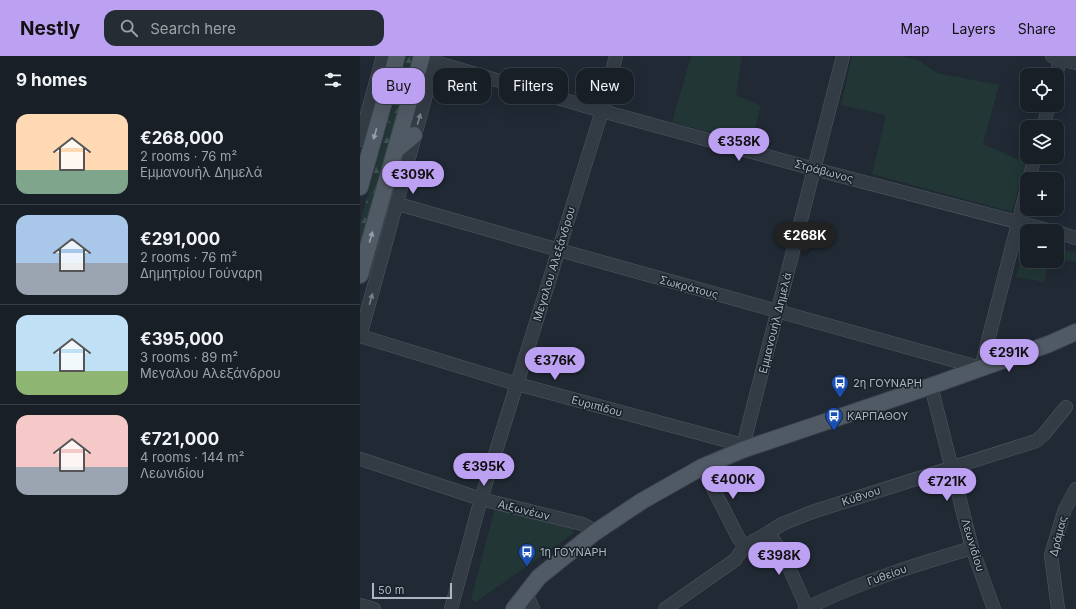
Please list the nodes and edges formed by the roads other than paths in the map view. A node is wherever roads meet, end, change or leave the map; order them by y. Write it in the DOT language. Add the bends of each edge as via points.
graph roads {
  1 [pos="383,56"];
  2 [pos="397,56"];
  3 [pos="616,56"];
  4 [pos="843,56"];
  5 [pos="1058,57"];
  6 [pos="429,58"];
  7 [pos="1076,63"];
  8 [pos="1057,68"];
  9 [pos="602,111"];
  10 [pos="414,135"];
  11 [pos="360,140"];
  12 [pos="396,150"];
  13 [pos="814,169"];
  14 [pos="360,187"];
  15 [pos="398,204"];
  16 [pos="1020,214"];
  17 [pos="1018,222"];
  18 [pos="1026,224"];
  19 [pos="1064,234"];
  20 [pos="1076,238"];
  21 [pos="559,250"];
  22 [pos="360,275"];
  23 [pos="778,311"];
  24 [pos="1076,332"];
  25 [pos="360,336"];
  26 [pos="981,368"];
  27 [pos="517,384"];
  28 [pos="931,386"];
  29 [pos="1066,406"];
  30 [pos="743,448"];
  31 [pos="360,460"];
  32 [pos="702,467"];
  33 [pos="951,467"];
  34 [pos="1076,489"];
  35 [pos="481,499"];
  36 [pos="594,533"];
  37 [pos="768,533"];
  38 [pos="745,546"];
  39 [pos="972,548"];
  40 [pos="526,593"];
  41 [pos="360,605"];
  42 [pos="374,609"];
  43 [pos="451,609"];
  44 [pos="514,609"];
  45 [pos="533,609"];
  46 [pos="665,609"];
  47 [pos="806,609"];
  48 [pos="994,609"];
  49 [pos="1058,609"];
  1 -- 11 [label="street"];
  2 -- 14 [label="main road, one-way"];
  3 -- 9 [label="street, Μεγαλου Αλεξάνδρου"];
  4 -- 13 [label="street, Εμμανουήλ Δημελά"];
  5 -- 7 [label="street"];
  5 -- 8 [label="street"];
  6 -- 9 [label="street, Στράβωνος"];
  10 -- 6 [label="street, one-way"];
  6 -- 12 [label="main road"];
  9 -- 13 [label="street, Στράβωνος"];
  9 -- 21 [label="street, Μεγαλου Αλεξάνδρου"];
  10 -- 12 [label="main road"];
  10 -- 15 [label="street"];
  22 -- 12 [label="main road, one-way"];
  13 -- 17 [label="street, Στράβωνος"];
  13 -- 23 [label="street, Εμμανουήλ Δημελά"];
  15 -- 21 [label="street, Σωκράτους"];
  25 -- 15 [label="street, one-way"];
  16 -- 17 [label="street"];
  17 -- 18 [label="street, Στράβωνος"];
  17 -- 26 [label="street"];
  19 -- 20 [label="street"];
  21 -- 23 [label="street, Σωκράτους"];
  21 -- 27 [label="street, Μεγαλου Αλεξάνδρου"];
  23 -- 26 [label="street, Σωκράτους"];
  23 -- 30 [label="street, Εμμανουήλ Δημελά"];
  24 -- 26 [label="main road"];
  25 -- 27 [label="street, Ευριπίδου"];
  26 -- 28 [label="main road"];
  27 -- 30 [label="street, Ευριπίδου"];
  27 -- 35 [label="street, Μεγαλου Αλεξάνδρου"];
  28 -- 30 [label="main road"];
  28 -- 33 [label="street, Λεωνιδίου"];
  29 -- 33 [label="street, Κύθνου" via="1036,441"];
  30 -- 32 [label="main road"];
  31 -- 35 [label="street, Αιξωνέων"];
  32 -- 36 [label="main road" via="642,501"];
  32 -- 38 [label="street" via="739,540"];
  33 -- 37 [label="street, Κύθνου" via="812,512 782,524"];
  33 -- 39 [label="street, Λεωνιδίου"];
  34 -- 49 [label="street, Δράμας" via="1065,509 1051,555"];
  35 -- 36 [label="street, Αιξωνέων" via="582,524"];
  35 -- 43 [label="street, Μεγαλου Αλεξάνδρου"];
  36 -- 40 [label="main road" via="539,577"];
  37 -- 38 [label="street, Κύθνου"];
  37 -- 47 [label="street" via="782,552"];
  38 -- 46 [label="street, Κύθνου" via="735,560"];
  39 -- 47 [label="street, Γυθείου" via="897,571 841,592"];
  39 -- 48 [label="street, Λεωνιδίου"];
  40 -- 44 [label="main road"];
  40 -- 45 [label="street"];
  41 -- 42 [label="street"];
}
